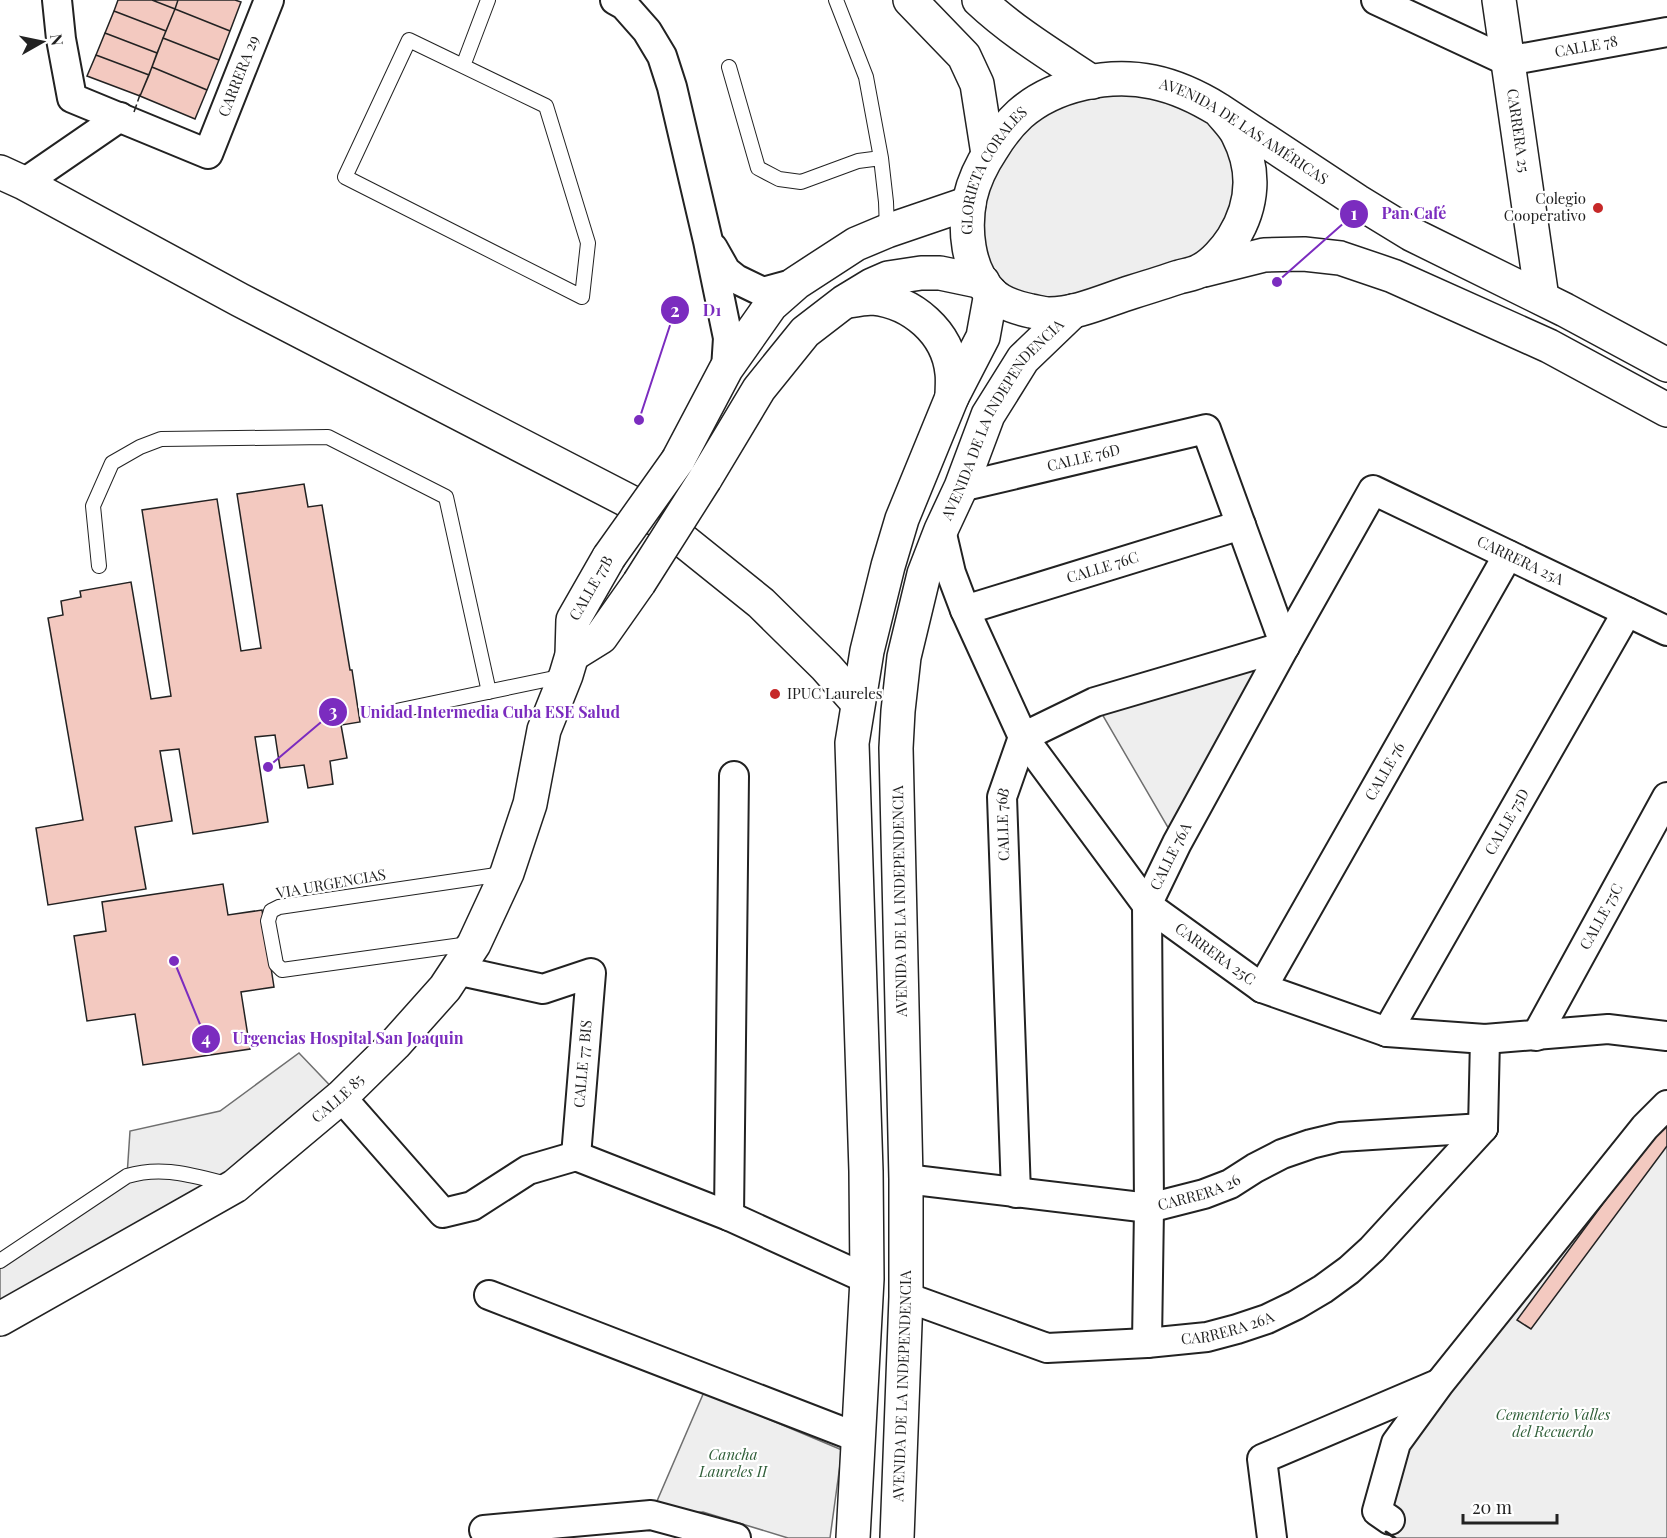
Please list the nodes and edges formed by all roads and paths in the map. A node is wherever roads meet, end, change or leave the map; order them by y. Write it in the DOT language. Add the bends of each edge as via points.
graph roads {
  1 [pos="57,0"];
  2 [pos="269,0"];
  3 [pos="488,0"];
  4 [pos="615,0"];
  5 [pos="836,0"];
  6 [pos="910,0"];
  7 [pos="979,0"];
  8 [pos="1376,0"];
  9 [pos="1499,0"];
  10 [pos="1667,32"];
  11 [pos="1507,61"];
  12 [pos="463,66"];
  13 [pos="729,67"];
  14 [pos="1092,81"];
  15 [pos="1219,110"];
  16 [pos="120,117"];
  17 [pos="988,154"];
  18 [pos="881,158"];
  19 [pos="12,177"];
  20 [pos="969,203"];
  21 [pos="887,231"];
  22 [pos="708,241"];
  23 [pos="1202,270"];
  24 [pos="796,283"];
  25 [pos="987,288"];
  26 [pos="1542,298"];
  27 [pos="844,302"];
  28 [pos="1073,311"];
  29 [pos="1667,365"];
  30 [pos="726,369"];
  31 [pos="952,397"];
  32 [pos="1667,410"];
  33 [pos="962,487"];
  34 [pos="1373,490"];
  35 [pos="644,509"];
  36 [pos="1241,525"];
  37 [pos="1508,555"];
  38 [pos="99,566"];
  39 [pos="937,573"];
  40 [pos="965,610"];
  41 [pos="1627,612"];
  42 [pos="1667,631"];
  43 [pos="1285,646"];
  44 [pos="569,665"];
  45 [pos="489,692"];
  46 [pos="857,702"];
  47 [pos="396,711"];
  48 [pos="1023,737"];
  49 [pos="734,776"];
  50 [pos="1667,797"];
  51 [pos="507,873"];
  52 [pos="1147,905"];
  53 [pos="474,944"];
  54 [pos="456,970"];
  55 [pos="1262,988"];
  56 [pos="1387,1032"];
  57 [pos="1536,1036"];
  58 [pos="1667,1036"];
  59 [pos="1485,1039"];
  60 [pos="341,1097"];
  61 [pos="1667,1105"];
  62 [pos="1483,1128"];
  63 [pos="576,1156"];
  64 [pos="906,1179"];
  65 [pos="235,1186"];
  66 [pos="1016,1193"];
  67 [pos="1149,1208"];
  68 [pos="729,1216"];
  69 [pos="0,1261"];
  70 [pos="867,1279"];
  71 [pos="489,1295"];
  72 [pos="906,1297"];
  73 [pos="0,1319"];
  74 [pos="1147,1343"];
  75 [pos="1439,1384"];
  76 [pos="859,1438"];
  77 [pos="1390,1520"];
  78 [pos="484,1535"];
  79 [pos="736,1538"];
  80 [pos="854,1538"];
  81 [pos="897,1538"];
  82 [pos="1272,1538"];
  1 -- 16 [label="street" via="72,98"];
  2 -- 16 [label="street, CARRERA 29" via="208,154"];
  3 -- 12 [label="lane"];
  4 -- 22 [label="street" via="647,31 662,56"];
  5 -- 18 [label="lane" via="866,77"];
  6 -- 17 [label="main road" via="964,56 977,84"];
  7 -- 14 [label="main road" via="998,18"];
  8 -- 11 [label="street"];
  9 -- 11 [label="main road, CARRERA 25"];
  10 -- 11 [label="street, CALLE 78"];
  11 -- 26 [label="main road, CARRERA 25"];
  12 -- 12 [label="lane" via="409,40 345,177 582,297 588,243 546,106"];
  13 -- 18 [label="lane" via="758,168 779,179 801,182 858,161"];
  14 -- 15 [label="main road, AVENIDA DE LAS AMÉRICAS" via="1122,78 1152,82 1181,90"];
  14 -- 17 [label="main road, GLORIETA CORALES" via="1043,98 1022,112"];
  15 -- 23 [label="main road" via="1238,134 1248,163 1250,194 1242,224 1225,250"];
  15 -- 26 [label="main road, AVENIDA DE LAS AMÉRICAS" via="1412,234"];
  16 -- 19 [label="street"];
  17 -- 20 [label="main road, GLORIETA CORALES"];
  18 -- 21 [label="lane"];
  19 -- 35 [label="main road"];
  20 -- 21 [label="main road, CALLE 77B"];
  20 -- 25 [label="main road, GLORIETA CORALES" via="969,246"];
  21 -- 24 [label="main road, CALLE 77B" via="856,244"];
  22 -- 24 [label="street" via="726,271 745,284 763,292"];
  22 -- 30 [label="street" via="728,338"];
  23 -- 28 [label="main road"];
  23 -- 32 [label="main road" via="1264,255 1340,258 1393,276 1549,346"];
  24 -- 30 [label="main road, CALLE 77B" via="771,305"];
  25 -- 27 [label="main road, CALLE 77B" via="940,273 921,273 888,278"];
  25 -- 28 [label="main road" via="1006,303 1024,309 1048,314"];
  25 -- 31 [label="main road" via="983,337"];
  26 -- 29 [label="main road, AVENIDA DE LAS AMÉRICAS"];
  27 -- 31 [label="main road" via="870,298 894,302 916,313 933,329 946,350 952,372"];
  27 -- 44 [label="main road, CALLE 77B, bridge" via="805,332 759,389 639,583 601,637"];
  28 -- 33 [label="main road, AVENIDA DE LA INDEPENDENCIA" via="1023,358 988,415"];
  30 -- 35 [label="main road, CALLE 77B, bridge" via="678,460"];
  31 -- 46 [label="main road" via="902,519 869,640"];
  33 -- 36 [label="street, CALLE 76D" via="1206,429"];
  33 -- 39 [label="main road, AVENIDA DE LA INDEPENDENCIA" via="940,530"];
  34 -- 37 [label="street, CARRERA 25A"];
  34 -- 43 [label="street, CALLE 76A"];
  35 -- 44 [label="main road, CALLE 77B, bridge" via="609,557 573,620"];
  35 -- 46 [label="main road" via="761,603"];
  36 -- 40 [label="street, CALLE 76C"];
  36 -- 43 [label="street"];
  37 -- 41 [label="street, CARRERA 25A"];
  37 -- 55 [label="street, CALLE 76"];
  38 -- 45 [label="lane" via="93,506 112,463 140,447 161,439 328,437 446,497"];
  39 -- 40 [label="street, CARRERA 25C"];
  39 -- 64 [label="main road, AVENIDA DE LA INDEPENDENCIA" via="904,657 896,748"];
  40 -- 48 [label="street, CARRERA 25C"];
  41 -- 42 [label="street, CARRERA 25A"];
  41 -- 56 [label="street, CALLE 75D"];
  43 -- 48 [label="street" via="1095,702"];
  43 -- 52 [label="street, CALLE 76A"];
  44 -- 45 [label="lane"];
  44 -- 51 [label="main road, CALLE 85" via="544,730 530,804"];
  45 -- 47 [label="lane"];
  46 -- 70 [label="main road" via="852,743"];
  48 -- 52 [label="street, CARRERA 25C"];
  48 -- 66 [label="street, CALLE 76B" via="1002,797"];
  49 -- 68 [label="street"];
  50 -- 57 [label="street, CALLE 75C"];
  51 -- 53 [label="main road, CALLE 85"];
  51 -- 53 [label="lane, VIA URGENCIAS" via="279,907 271,911 268,921 276,964 282,970"];
  52 -- 55 [label="street, CARRERA 25C"];
  52 -- 67 [label="street, CALLE 76A"];
  53 -- 54 [label="main road, CALLE 85"];
  54 -- 60 [label="main road, CALLE 85" via="395,1044"];
  54 -- 63 [label="street, CALLE 77 BIS" via="543,989 591,973"];
  55 -- 56 [label="street, CARRERA 25C"];
  56 -- 59 [label="street, CARRERA 25C"];
  57 -- 58 [label="street, CARRERA 25C" via="1608,1029"];
  57 -- 59 [label="street, CARRERA 25C"];
  59 -- 62 [label="street"];
  60 -- 63 [label="street" via="443,1213 472,1206 528,1170"];
  60 -- 65 [label="main road, CALLE 85"];
  61 -- 75 [label="street" via="1645,1127"];
  62 -- 67 [label="street, CARRERA 26" via="1340,1137 1282,1154 1204,1194"];
  62 -- 74 [label="street, CARRERA 26A" via="1372,1249 1323,1289 1267,1319 1237,1329 1207,1337"];
  63 -- 68 [label="street"];
  64 -- 66 [label="street, CARRERA 26"];
  64 -- 72 [label="main road, AVENIDA DE LA INDEPENDENCIA"];
  65 -- 69 [label="lane" via="175,1171 127,1176"];
  65 -- 73 [label="main road, CALLE 85"];
  66 -- 67 [label="street, CARRERA 26"];
  67 -- 74 [label="street, CALLE 76A"];
  68 -- 70 [label="street"];
  70 -- 76 [label="main road"];
  71 -- 76 [label="street"];
  72 -- 74 [label="street, CARRERA 26A" via="1047,1348"];
  72 -- 81 [label="main road, AVENIDA DE LA INDEPENDENCIA"];
  75 -- 77 [label="street" via="1396,1443 1377,1511"];
  75 -- 82 [label="street" via="1262,1459"];
  76 -- 80 [label="main road"];
  78 -- 79 [label="street" via="651,1515"];
}
